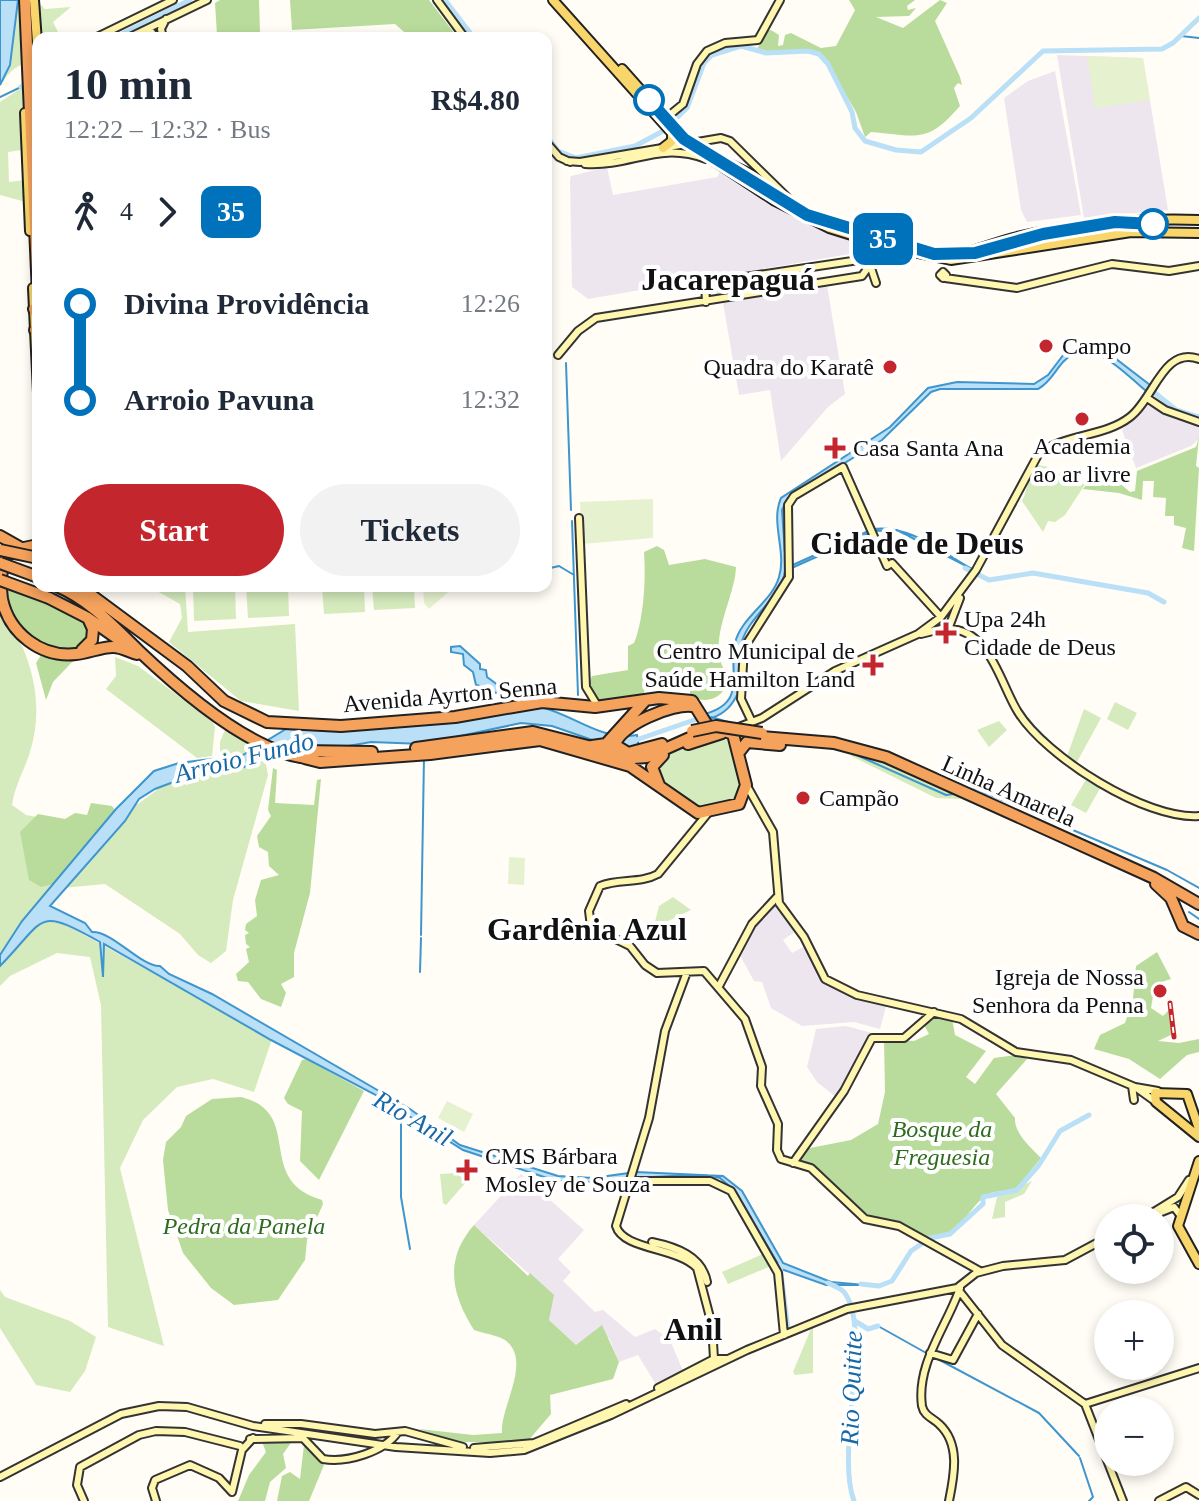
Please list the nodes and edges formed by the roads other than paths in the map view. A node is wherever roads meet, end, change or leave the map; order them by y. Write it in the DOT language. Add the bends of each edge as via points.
graph roads {
  1 [pos="173,0"];
  2 [pos="207,0"];
  3 [pos="437,0"];
  4 [pos="553,0"];
  5 [pos="560,0"];
  6 [pos="780,0"];
  7 [pos="27,2"];
  8 [pos="171,15"];
  9 [pos="22,23"];
  10 [pos="107,32"];
  11 [pos="139,32"];
  12 [pos="151,32"];
  13 [pos="163,32"];
  14 [pos="461,32"];
  15 [pos="32,55"];
  16 [pos="32,55"];
  17 [pos="32,62"];
  18 [pos="669,126"];
  19 [pos="686,145"];
  20 [pos="552,147"];
  21 [pos="663,148"];
  22 [pos="608,161"];
  23 [pos="795,206"];
  24 [pos="1199,220"];
  25 [pos="1199,233"];
  26 [pos="1025,235"];
  27 [pos="1008,239"];
  28 [pos="871,248"];
  29 [pos="1026,248"];
  30 [pos="1011,251"];
  31 [pos="942,259"];
  32 [pos="1199,266"];
  33 [pos="754,275"];
  34 [pos="876,283"];
  35 [pos="757,293"];
  36 [pos="706,302"];
  37 [pos="558,355"];
  38 [pos="1199,359"];
  39 [pos="1147,398"];
  40 [pos="1199,422"];
  41 [pos="579,518"];
  42 [pos="0,536"];
  43 [pos="32,547"];
  44 [pos="0,550"];
  45 [pos="25,550"];
  46 [pos="32,557"];
  47 [pos="0,564"];
  48 [pos="32,573"];
  49 [pos="32,574"];
  50 [pos="0,580"];
  51 [pos="32,592"];
  52 [pos="33,592"];
  53 [pos="70,592"];
  54 [pos="75,592"];
  55 [pos="87,592"];
  56 [pos="92,592"];
  57 [pos="961,595"];
  58 [pos="948,609"];
  59 [pos="116,616"];
  60 [pos="941,617"];
  61 [pos="88,618"];
  62 [pos="955,622"];
  63 [pos="933,624"];
  64 [pos="937,632"];
  65 [pos="918,634"];
  66 [pos="91,644"];
  67 [pos="102,649"];
  68 [pos="156,649"];
  69 [pos="137,654"];
  70 [pos="157,666"];
  71 [pos="177,684"];
  72 [pos="586,687"];
  73 [pos="209,692"];
  74 [pos="650,700"];
  75 [pos="569,704"];
  76 [pos="694,705"];
  77 [pos="600,707"];
  78 [pos="217,714"];
  79 [pos="655,716"];
  80 [pos="755,721"];
  81 [pos="706,727"];
  82 [pos="727,729"];
  83 [pos="621,730"];
  84 [pos="544,733"];
  85 [pos="253,737"];
  86 [pos="735,738"];
  87 [pos="795,738"];
  88 [pos="673,742"];
  89 [pos="693,742"];
  90 [pos="483,743"];
  91 [pos="834,743"];
  92 [pos="450,751"];
  93 [pos="740,751"];
  94 [pos="292,753"];
  95 [pos="304,758"];
  96 [pos="630,760"];
  97 [pos="745,779"];
  98 [pos="660,786"];
  99 [pos="739,804"];
  100 [pos="686,808"];
  101 [pos="760,810"];
  102 [pos="708,813"];
  103 [pos="1199,816"];
  104 [pos="692,831"];
  105 [pos="1112,860"];
  106 [pos="777,897"];
  107 [pos="1199,901"];
  108 [pos="771,903"];
  109 [pos="780,905"];
  110 [pos="1199,932"];
  111 [pos="686,975"];
  112 [pos="719,986"];
  113 [pos="934,1012"];
  114 [pos="1134,1086"];
  115 [pos="1159,1091"];
  116 [pos="1134,1100"];
  117 [pos="1156,1102"];
  118 [pos="1199,1129"];
  119 [pos="1199,1137"];
  120 [pos="1199,1160"];
  121 [pos="793,1163"];
  122 [pos="631,1177"];
  123 [pos="1167,1204"];
  124 [pos="622,1206"];
  125 [pos="1174,1208"];
  126 [pos="1180,1215"];
  127 [pos="1094,1244"];
  128 [pos="653,1247"];
  129 [pos="678,1249"];
  130 [pos="1199,1264"];
  131 [pos="1032,1265"];
  132 [pos="1006,1266"];
  133 [pos="976,1270"];
  134 [pos="997,1273"];
  135 [pos="961,1289"];
  136 [pos="977,1313"];
  137 [pos="784,1335"];
  138 [pos="932,1352"];
  139 [pos="716,1361"];
  140 [pos="1199,1368"];
  141 [pos="1085,1404"];
  142 [pos="249,1424"];
  143 [pos="279,1424"];
  144 [pos="301,1424"];
  145 [pos="583,1425"];
  146 [pos="271,1428"];
  147 [pos="299,1433"];
  148 [pos="421,1436"];
  149 [pos="388,1437"];
  150 [pos="250,1438"];
  151 [pos="366,1442"];
  152 [pos="379,1445"];
  153 [pos="239,1447"];
  154 [pos="417,1448"];
  155 [pos="368,1452"];
  156 [pos="0,1479"];
  157 [pos="1199,1495"];
  158 [pos="84,1501"];
  159 [pos="156,1501"];
  160 [pos="949,1501"];
  161 [pos="1123,1501"];
  162 [pos="1159,1501"];
  1 -- 10 [label="street"];
  2 -- 8 [label="street"];
  3 -- 14 [label="street"];
  4 -- 18 [label="main road"];
  5 -- 18 [label="main road"];
  6 -- 18 [label="street" via="756,41 728,42 707,51"];
  7 -- 9 [label="highway"];
  7 -- 15 [label="highway"];
  7 -- 16 [label="main road"];
  8 -- 11 [label="street"];
  8 -- 13 [label="street" via="163,22"];
  9 -- 17 [label="main road"];
  11 -- 12 [label="street"];
  18 -- 19 [label="main road"];
  18 -- 21 [label="main road" via="672,141"];
  19 -- 21 [label="street"];
  19 -- 22 [label="street"];
  19 -- 23 [label="main road" via="770,187"];
  19 -- 23 [label="street" via="728,139"];
  19 -- 28 [label="main road" via="807,218"];
  20 -- 22 [label="street" via="567,161"];
  21 -- 22 [label="street"];
  23 -- 28 [label="main road"];
  24 -- 26 [label="main road" via="1134,218"];
  25 -- 29 [label="main road" via="1131,232"];
  26 -- 27 [label="main road"];
  26 -- 29 [label="main road" via="1019,242"];
  27 -- 28 [label="main road" via="948,255"];
  27 -- 30 [label="main road" via="1014,242"];
  28 -- 31 [label="main road"];
  28 -- 33 [label="street"];
  28 -- 34 [label="street"];
  28 -- 35 [label="street" via="868,270 858,277"];
  29 -- 30 [label="main road"];
  30 -- 31 [label="main road"];
  31 -- 32 [label="street" via="945,275 1017,288 1115,264 1169,271"];
  33 -- 35 [label="street"];
  33 -- 36 [label="street" via="705,283"];
  35 -- 36 [label="street"];
  36 -- 37 [label="street" via="592,319"];
  38 -- 39 [label="street" via="1176,357"];
  39 -- 40 [label="street"];
  39 -- 57 [label="street" via="1115,426 1053,445 1034,459"];
  41 -- 72 [label="street"];
  42 -- 45 [label="highway"];
  43 -- 45 [label="highway"];
  44 -- 46 [label="highway, bridge"];
  45 -- 67 [label="highway" via="10,551 1,573 2,602 16,631 56,653"];
  47 -- 49 [label="highway, bridge"];
  48 -- 66 [label="highway" via="14,564 4,572 4,599 18,628 60,652 80,651"];
  50 -- 51 [label="highway, Avenida Ayrton Senna, bridge"];
  52 -- 61 [label="highway, Avenida Ayrton Senna, bridge"];
  53 -- 70 [label="highway, Avenida Ayrton Senna" via="96,608"];
  54 -- 59 [label="highway, Avenida Ayrton Senna"];
  55 -- 59 [label="highway"];
  56 -- 59 [label="highway, Avenida Ayrton Senna"];
  57 -- 58 [label="street"];
  57 -- 62 [label="street"];
  58 -- 60 [label="street"];
  58 -- 62 [label="street"];
  59 -- 68 [label="highway, Avenida Ayrton Senna"];
  59 -- 73 [label="highway, Avenida Ayrton Senna" via="187,666"];
  60 -- 63 [label="street"];
  60 -- 80 [label="street" via="889,564 843,467 789,503 790,567 785,586 745,645 741,699"];
  61 -- 66 [label="highway"];
  61 -- 69 [label="highway, Avenida Ayrton Senna"];
  62 -- 64 [label="street"];
  62 -- 103 [label="street" via="987,650 1018,713 1057,751 1143,804 1179,816"];
  63 -- 64 [label="street"];
  63 -- 65 [label="street"];
  64 -- 65 [label="street"];
  65 -- 80 [label="street" via="835,671"];
  66 -- 67 [label="highway" via="106,634 109,640"];
  67 -- 69 [label="highway" via="118,647"];
  68 -- 70 [label="highway" via="170,665 166,670"];
  68 -- 73 [label="highway, Avenida Ayrton Senna"];
  69 -- 71 [label="highway, Avenida Ayrton Senna"];
  70 -- 71 [label="highway, Avenida Ayrton Senna"];
  71 -- 78 [label="highway, Avenida Ayrton Senna"];
  72 -- 75 [label="street" via="581,698"];
  72 -- 77 [label="street"];
  73 -- 75 [label="highway, Avenida Ayrton Senna" via="274,723 356,725 455,717 533,703"];
  73 -- 78 [label="highway" via="204,699"];
  73 -- 85 [label="highway, Avenida Ayrton Senna"];
  74 -- 76 [label="highway, Avenida Ayrton Senna"];
  74 -- 77 [label="highway, Avenida Ayrton Senna"];
  74 -- 79 [label="highway" via="644,710"];
  74 -- 83 [label="highway"];
  75 -- 77 [label="highway, Avenida Ayrton Senna"];
  76 -- 79 [label="highway"];
  76 -- 81 [label="highway"];
  78 -- 85 [label="highway, Avenida Ayrton Senna"];
  79 -- 83 [label="highway"];
  80 -- 82 [label="street"];
  80 -- 93 [label="street" via="740,738"];
  81 -- 82 [label="highway"];
  81 -- 89 [label="highway"];
  82 -- 86 [label="highway"];
  83 -- 84 [label="highway" via="604,746 595,747"];
  83 -- 88 [label="highway" via="615,741 621,751"];
  84 -- 88 [label="highway, Avenida Ayrton Senna" via="626,756"];
  84 -- 94 [label="highway, Avenida Ayrton Senna" via="375,751"];
  85 -- 94 [label="highway"];
  86 -- 89 [label="highway" via="717,733"];
  86 -- 93 [label="highway"];
  87 -- 88 [label="highway, bridge" via="716,726"];
  87 -- 91 [label="highway, Linha Amarela"];
  87 -- 107 [label="highway, Linha Amarela" via="846,742 889,755 1187,889"];
  88 -- 96 [label="highway, Avenida Ayrton Senna"];
  89 -- 98 [label="highway" via="656,760 652,771"];
  90 -- 92 [label="highway"];
  90 -- 95 [label="highway, Avenida Ayrton Senna"];
  90 -- 96 [label="highway, Avenida Ayrton Senna" via="540,736"];
  91 -- 93 [label="highway" via="748,742"];
  91 -- 105 [label="highway, Linha Amarela" via="894,760"];
  92 -- 95 [label="highway, Avenida Ayrton Senna" via="332,761"];
  92 -- 98 [label="highway, Avenida Ayrton Senna" via="540,740 626,764"];
  93 -- 97 [label="highway"];
  94 -- 95 [label="highway, Avenida Ayrton Senna"];
  96 -- 98 [label="highway" via="643,763"];
  97 -- 99 [label="highway"];
  97 -- 101 [label="street"];
  98 -- 100 [label="highway, Avenida Ayrton Senna"];
  99 -- 101 [label="street"];
  99 -- 102 [label="highway"];
  100 -- 102 [label="highway, Avenida Ayrton Senna"];
  100 -- 104 [label="street"];
  101 -- 106 [label="street" via="773,832"];
  102 -- 104 [label="street"];
  104 -- 111 [label="street" via="658,874 600,886 589,915 595,932 630,946 653,971"];
  105 -- 107 [label="highway, Linha Amarela"];
  105 -- 110 [label="highway" via="1161,887 1183,926"];
  106 -- 108 [label="street"];
  106 -- 109 [label="street"];
  107 -- 110 [label="highway" via="1181,915"];
  108 -- 109 [label="street"];
  108 -- 112 [label="street" via="736,950"];
  109 -- 113 [label="street" via="830,982 857,995"];
  111 -- 112 [label="street" via="704,971"];
  111 -- 122 [label="street" via="665,1031 649,1118"];
  112 -- 121 [label="street" via="742,1013 759,1058 761,1086 778,1124 777,1153"];
  113 -- 114 [label="street" via="972,1024 1016,1052 1071,1060"];
  113 -- 121 [label="street" via="904,1038 872,1038 849,1083"];
  114 -- 115 [label="street"];
  114 -- 116 [label="street"];
  114 -- 117 [label="street"];
  115 -- 117 [label="main road"];
  115 -- 118 [label="main road" via="1187,1094"];
  117 -- 119 [label="main road"];
  120 -- 123 [label="street" via="1181,1195"];
  120 -- 126 [label="main road"];
  121 -- 133 [label="street" via="811,1168 865,1219 899,1226"];
  122 -- 124 [label="street"];
  122 -- 137 [label="street" via="710,1181 731,1191 778,1273"];
  124 -- 128 [label="street" via="618,1234"];
  124 -- 129 [label="street" via="619,1223 626,1236"];
  125 -- 126 [label="street"];
  126 -- 130 [label="main road" via="1180,1234"];
  127 -- 131 [label="street" via="1065,1260"];
  128 -- 129 [label="street"];
  128 -- 139 [label="street" via="699,1270"];
  129 -- 139 [label="street" via="705,1272"];
  131 -- 132 [label="street"];
  131 -- 134 [label="street"];
  132 -- 133 [label="street"];
  132 -- 134 [label="street"];
  133 -- 134 [label="street"];
  133 -- 135 [label="street"];
  133 -- 135 [label="street"];
  135 -- 136 [label="street"];
  135 -- 137 [label="street" via="850,1308"];
  135 -- 138 [label="street"];
  136 -- 138 [label="street" via="950,1361"];
  136 -- 141 [label="street" via="1005,1348"];
  137 -- 139 [label="street"];
  138 -- 160 [label="street" via="922,1407 943,1428 954,1455"];
  139 -- 145 [label="street"];
  140 -- 141 [label="street"];
  141 -- 161 [label="street"];
  142 -- 143 [label="street"];
  142 -- 146 [label="street"];
  142 -- 150 [label="street"];
  142 -- 156 [label="street" via="179,1405 139,1408"];
  143 -- 144 [label="street"];
  143 -- 146 [label="street"];
  144 -- 147 [label="street"];
  144 -- 149 [label="street"];
  145 -- 148 [label="street" via="510,1446 457,1446"];
  145 -- 154 [label="street" via="542,1445 511,1452"];
  146 -- 147 [label="street"];
  146 -- 150 [label="street"];
  147 -- 151 [label="street"];
  148 -- 149 [label="street" via="398,1432"];
  148 -- 154 [label="street" via="413,1441"];
  149 -- 152 [label="street"];
  150 -- 153 [label="street"];
  150 -- 155 [label="street" via="303,1438 323,1459 352,1460"];
  151 -- 152 [label="street"];
  151 -- 155 [label="street"];
  152 -- 154 [label="street"];
  152 -- 155 [label="street"];
  153 -- 158 [label="street" via="185,1432 146,1432 80,1467 77,1485"];
  153 -- 159 [label="street" via="232,1492 219,1478 190,1465 155,1480"];
  157 -- 162 [label="street" via="1186,1487"];
}
